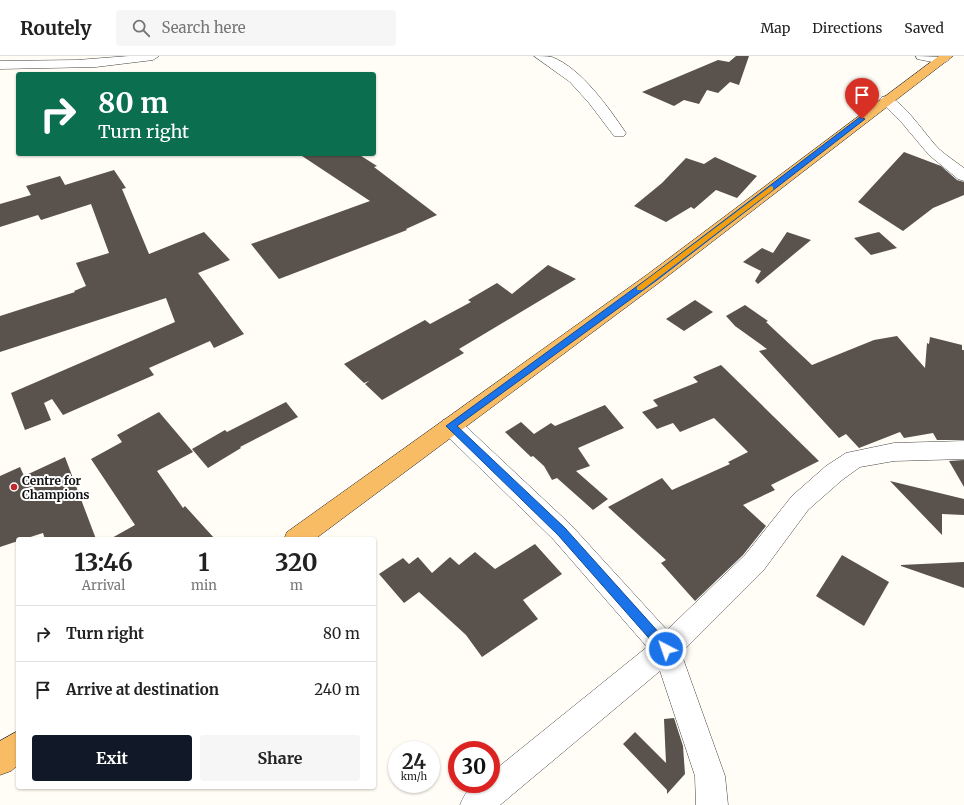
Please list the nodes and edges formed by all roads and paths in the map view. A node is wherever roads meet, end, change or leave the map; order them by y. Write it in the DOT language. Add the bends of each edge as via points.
graph roads {
  1 [pos="153,56"];
  2 [pos="540,56"];
  3 [pos="922,56"];
  4 [pos="944,58"];
  5 [pos="0,65"];
  6 [pos="887,100"];
  7 [pos="619,133"];
  8 [pos="964,176"];
  9 [pos="451,426"];
  10 [pos="964,450"];
  11 [pos="299,537"];
  12 [pos="666,649"];
  13 [pos="16,748"];
  14 [pos="0,760"];
  15 [pos="476,805"];
  16 [pos="712,805"];
  1 -- 5 [label="street" via="64,65"];
  2 -- 7 [label="street" via="560,66 578,83 600,106"];
  3 -- 4 [label="street"];
  4 -- 6 [label="highway"];
  6 -- 8 [label="street" via="934,152"];
  6 -- 9 [label="highway" via="654,278"];
  9 -- 11 [label="highway"];
  9 -- 12 [label="street" via="562,532"];
  10 -- 12 [label="street" via="894,452 854,459 800,504 754,563"];
  12 -- 15 [label="street"];
  12 -- 16 [label="street" via="710,776"];
  13 -- 14 [label="highway"];
}
